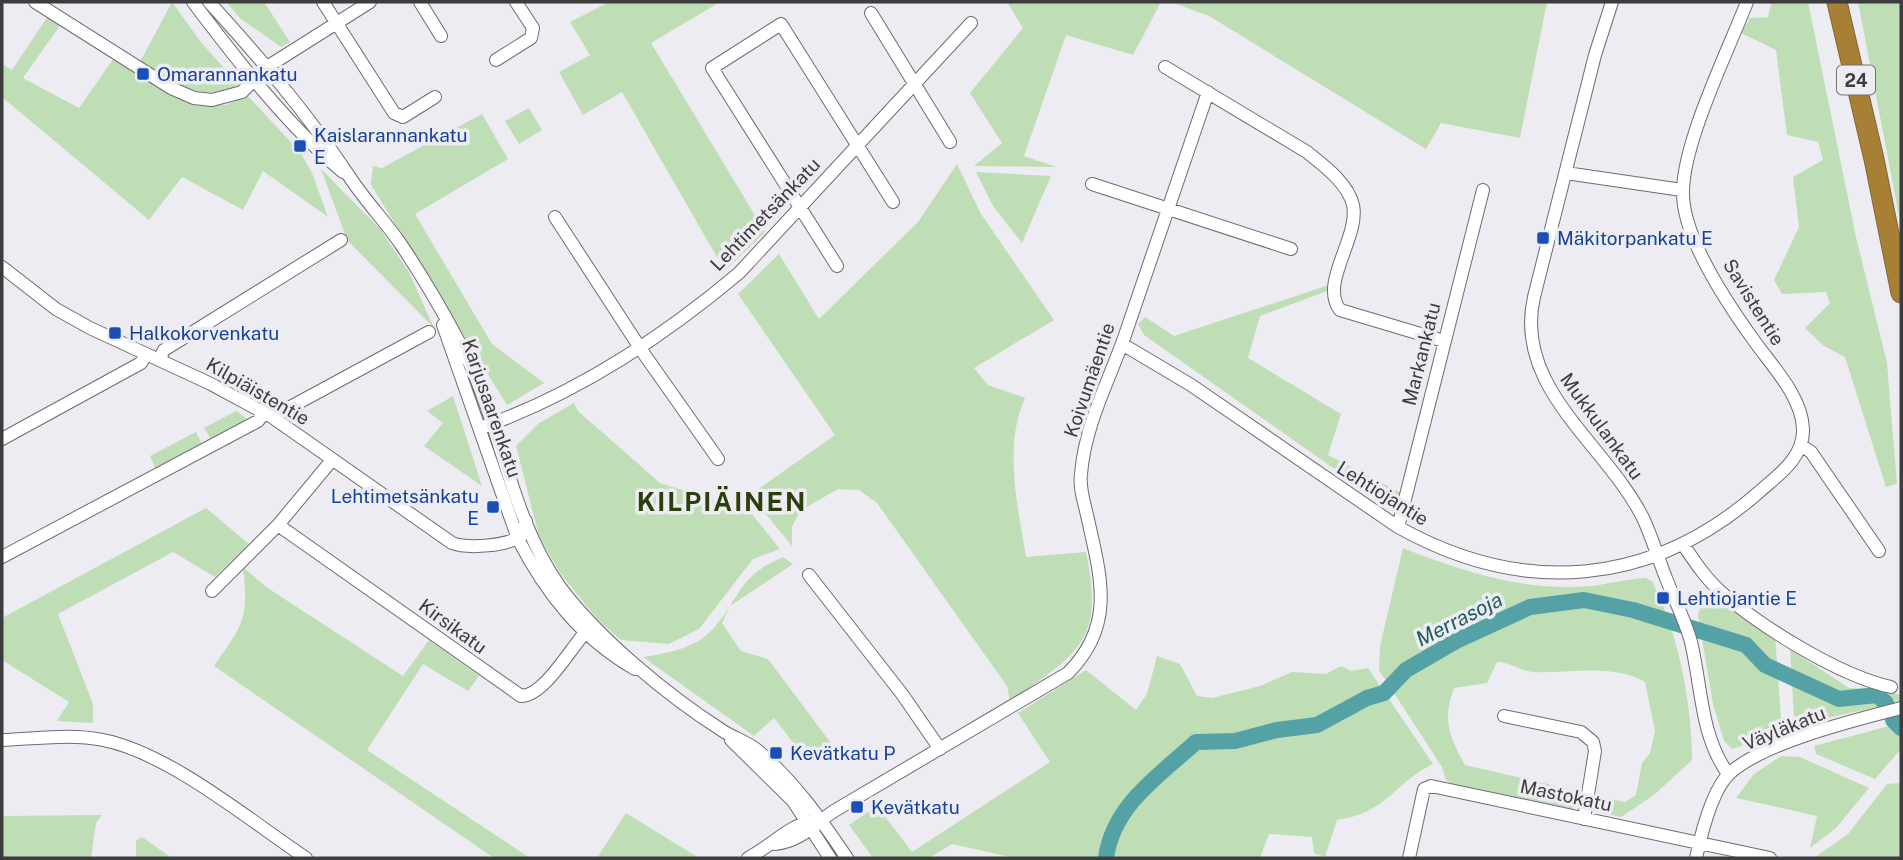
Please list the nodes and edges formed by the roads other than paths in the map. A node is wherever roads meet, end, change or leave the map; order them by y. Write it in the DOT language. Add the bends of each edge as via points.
graph roads {
  1 [pos="35,2"];
  2 [pos="193,2"];
  3 [pos="209,2"];
  4 [pos="323,2"];
  5 [pos="370,2"];
  6 [pos="420,2"];
  7 [pos="516,2"];
  8 [pos="1612,2"];
  9 [pos="1747,2"];
  10 [pos="1837,2"];
  11 [pos="1849,2"];
  12 [pos="871,13"];
  13 [pos="335,23"];
  14 [pos="971,23"];
  15 [pos="441,36"];
  16 [pos="496,60"];
  17 [pos="267,67"];
  18 [pos="1164,67"];
  19 [pos="256,78"];
  20 [pos="915,83"];
  21 [pos="1208,92"];
  22 [pos="435,97"];
  23 [pos="950,142"];
  24 [pos="858,144"];
  25 [pos="1874,159"];
  26 [pos="1566,173"];
  27 [pos="349,176"];
  28 [pos="1092,184"];
  29 [pos="1483,190"];
  30 [pos="1682,190"];
  31 [pos="893,202"];
  32 [pos="799,207"];
  33 [pos="1168,209"];
  34 [pos="555,218"];
  35 [pos="341,240"];
  36 [pos="1291,249"];
  37 [pos="837,266"];
  38 [pos="2,267"];
  39 [pos="1901,293"];
  40 [pos="433,299"];
  41 [pos="429,332"];
  42 [pos="1444,341"];
  43 [pos="1122,344"];
  44 [pos="639,346"];
  45 [pos="146,354"];
  46 [pos="159,360"];
  47 [pos="268,415"];
  48 [pos="493,424"];
  49 [pos="480,428"];
  50 [pos="2,439"];
  51 [pos="1801,445"];
  52 [pos="718,459"];
  53 [pos="332,460"];
  54 [pos="278,525"];
  55 [pos="1398,527"];
  56 [pos="522,531"];
  57 [pos="1684,546"];
  58 [pos="1879,551"];
  59 [pos="1657,555"];
  60 [pos="2,557"];
  61 [pos="810,575"];
  62 [pos="212,591"];
  63 [pos="588,629"];
  64 [pos="1891,687"];
  65 [pos="1901,708"];
  66 [pos="1901,715"];
  67 [pos="1504,716"];
  68 [pos="1855,722"];
  69 [pos="724,732"];
  70 [pos="2,740"];
  71 [pos="940,749"];
  72 [pos="1728,774"];
  73 [pos="821,819"];
  74 [pos="1584,819"];
  75 [pos="808,827"];
  76 [pos="1699,844"];
  77 [pos="306,858"];
  78 [pos="748,858"];
  79 [pos="830,858"];
  80 [pos="847,858"];
  81 [pos="1409,858"];
  82 [pos="1696,858"];
  83 [pos="1770,858"];
  1 -- 19 [label="street" via="194,98 225,99 242,92"];
  2 -- 19 [label="street, Karjusaarenkatu"];
  3 -- 17 [label="street, Karjusaarenkatu"];
  4 -- 13 [label="street"];
  5 -- 13 [label="street"];
  6 -- 15 [label="street"];
  7 -- 16 [label="street" via="533,28 531,38"];
  8 -- 26 [label="street, Mukkulankatu"];
  9 -- 30 [label="street, Savistentie" via="1693,141"];
  10 -- 25 [label="highway, 24"];
  11 -- 25 [label="highway, 24"];
  12 -- 20 [label="street"];
  13 -- 17 [label="street"];
  13 -- 22 [label="street" via="394,113 403,117"];
  14 -- 20 [label="street, Lehtimetsänkatu"];
  17 -- 19 [label="street"];
  17 -- 27 [label="street, Karjusaarenkatu" via="334,149"];
  18 -- 21 [label="street"];
  19 -- 27 [label="street, Karjusaarenkatu" via="326,158"];
  20 -- 23 [label="street"];
  20 -- 24 [label="street, Lehtimetsänkatu"];
  21 -- 33 [label="street, Koivumäentie"];
  21 -- 42 [label="street" via="1326,167 1342,186 1354,207 1338,267 1335,303 1340,310"];
  24 -- 31 [label="street"];
  24 -- 32 [label="street, Lehtimetsänkatu"];
  24 -- 32 [label="street" via="781,24 712,68"];
  25 -- 39 [label="highway, 24"];
  26 -- 30 [label="street"];
  26 -- 59 [label="street, Mukkulankatu" via="1530,317 1531,342 1538,368 1554,396 1642,517"];
  27 -- 40 [label="street, Karjusaarenkatu" via="401,245"];
  28 -- 33 [label="street"];
  29 -- 42 [label="street, Markankatu"];
  30 -- 51 [label="street, Savistentie" via="1696,241 1715,279 1790,390 1800,412"];
  32 -- 37 [label="street"];
  32 -- 44 [label="street, Lehtimetsänkatu" via="739,273"];
  33 -- 36 [label="street"];
  33 -- 43 [label="street, Koivumäentie"];
  34 -- 44 [label="street"];
  35 -- 46 [label="street" via="164,350"];
  38 -- 45 [label="street, Kilpiäistentie" via="56,309"];
  40 -- 48 [label="street, Karjusaarenkatu" via="459,342"];
  40 -- 49 [label="street, Karjusaarenkatu"];
  41 -- 47 [label="street"];
  42 -- 55 [label="street, Markankatu"];
  43 -- 55 [label="street, Lehtiojantie" via="1191,385"];
  43 -- 71 [label="street, Koivumäentie" via="1088,429 1080,477 1101,579 1096,634 1084,657 1068,673"];
  44 -- 48 [label="street, Lehtimetsänkatu" via="536,408"];
  44 -- 52 [label="street"];
  45 -- 46 [label="street, Kilpiäistentie"];
  45 -- 50 [label="street" via="141,363"];
  46 -- 47 [label="street, Kilpiäistentie"];
  47 -- 53 [label="street, Kilpiäistentie"];
  47 -- 60 [label="street"];
  48 -- 49 [label="street, Lehtimetsänkatu"];
  48 -- 56 [label="street, Karjusaarenkatu"];
  49 -- 56 [label="street, Karjusaarenkatu"];
  51 -- 57 [label="street" via="1787,467 1753,497"];
  51 -- 58 [label="street" via="1811,452"];
  53 -- 54 [label="street"];
  53 -- 56 [label="street, Kilpiäistentie" via="452,543 470,547"];
  54 -- 62 [label="street"];
  54 -- 63 [label="street, Kirsikatu" via="522,696 541,690"];
  55 -- 59 [label="street, Lehtiojantie" via="1475,562 1522,571 1572,574"];
  56 -- 63 [label="street" via="548,593"];
  57 -- 59 [label="street"];
  57 -- 64 [label="street" via="1721,592 1762,621 1844,671"];
  59 -- 72 [label="street, Mukkulankatu" via="1691,641 1712,748"];
  61 -- 71 [label="street"];
  63 -- 69 [label="street" via="616,658"];
  65 -- 68 [label="street, Väyläkatu"];
  66 -- 68 [label="street, Väyläkatu"];
  67 -- 74 [label="street" via="1581,732 1593,742"];
  68 -- 72 [label="street, Väyläkatu" via="1784,744"];
  69 -- 73 [label="street" via="777,767"];
  69 -- 75 [label="street" via="771,776"];
  70 -- 77 [label="street" via="82,737 137,749"];
  71 -- 73 [label="street, Koivumäentie"];
  72 -- 76 [label="street"];
  73 -- 75 [label="street"];
  73 -- 80 [label="street"];
  74 -- 76 [label="street, Mastokatu"];
  74 -- 81 [label="street, Mastokatu" via="1427,787"];
  75 -- 78 [label="street" via="786,832 775,844"];
  75 -- 79 [label="street"];
  76 -- 82 [label="street"];
  76 -- 83 [label="street, Mastokatu"];
}
